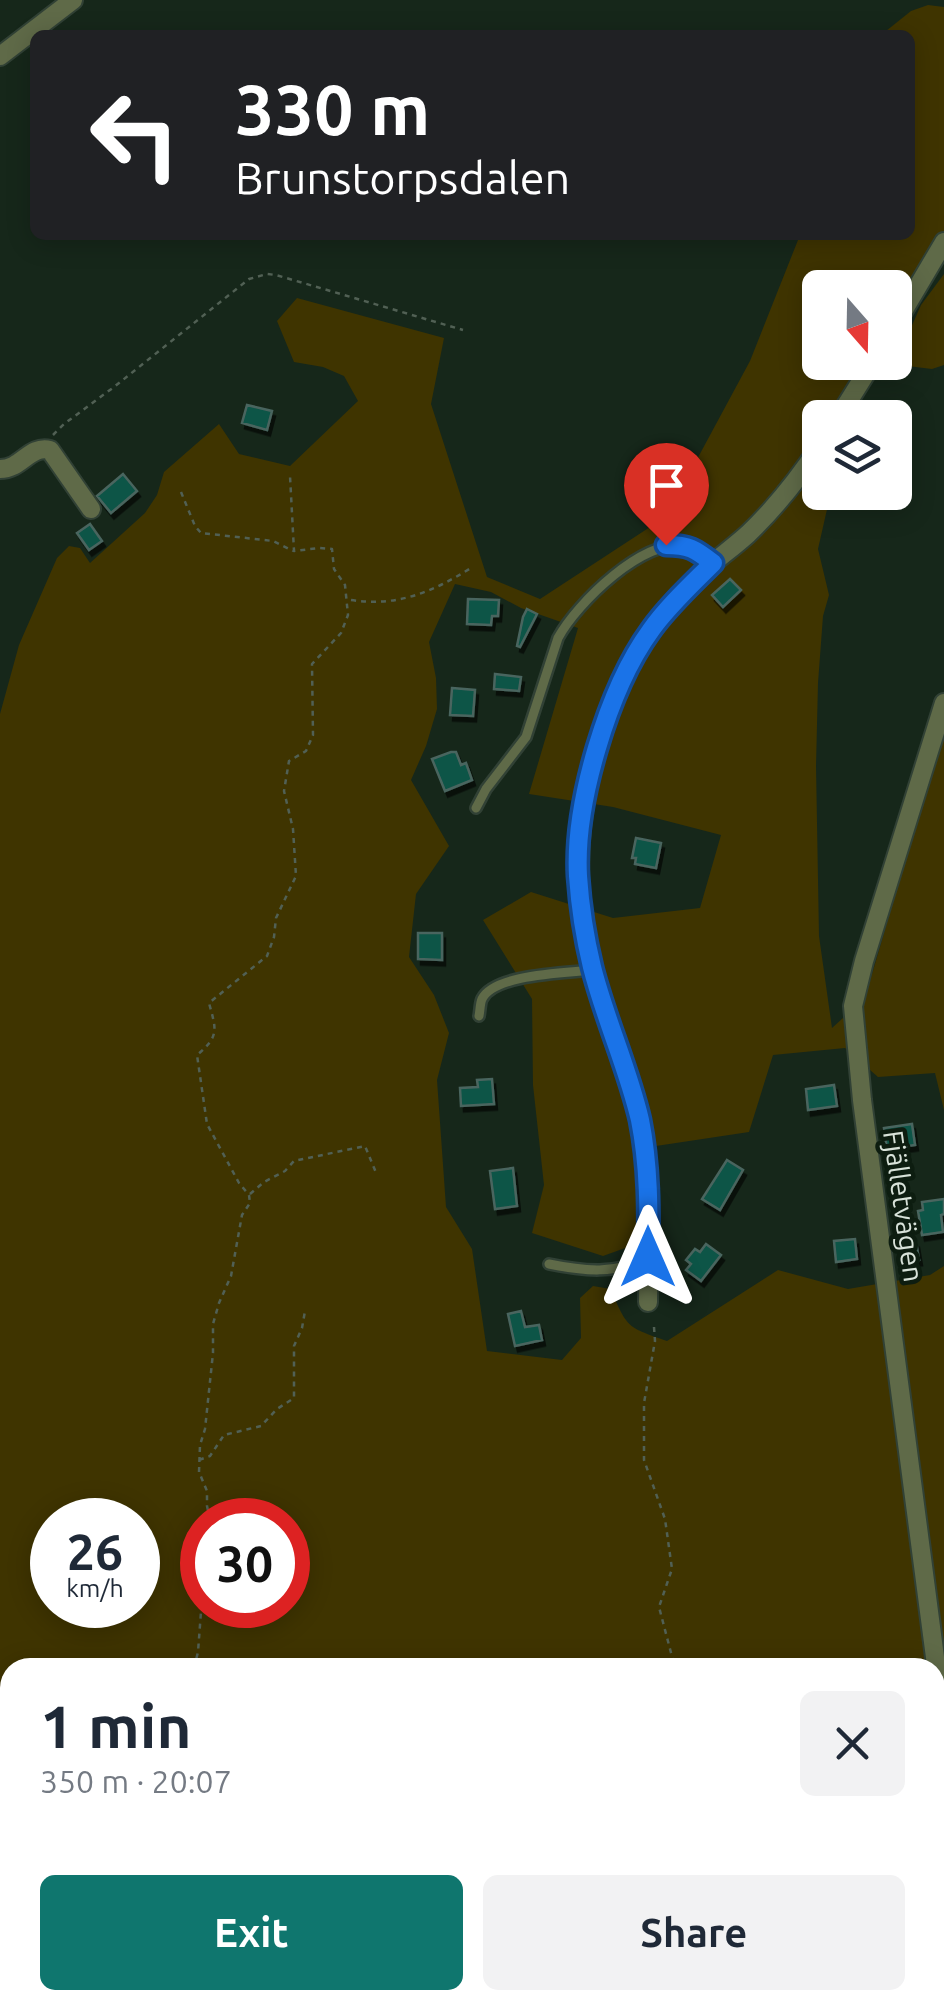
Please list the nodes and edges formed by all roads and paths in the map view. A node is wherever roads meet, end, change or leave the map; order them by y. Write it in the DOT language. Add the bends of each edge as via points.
graph roads {
  1 [pos="73,0"];
  2 [pos="34,30"];
  3 [pos="30,33"];
  4 [pos="0,56"];
  5 [pos="944,242"];
  6 [pos="912,296"];
  7 [pos="462,330"];
  8 [pos="43,448"];
  9 [pos="0,469"];
  10 [pos="802,471"];
  11 [pos="290,476"];
  12 [pos="181,492"];
  13 [pos="91,509"];
  14 [pos="294,551"];
  15 [pos="713,563"];
  16 [pos="472,568"];
  17 [pos="348,600"];
  18 [pos="944,703"];
  19 [pos="476,808"];
  20 [pos="592,970"];
  21 [pos="479,1016"];
  22 [pos="377,1175"];
  23 [pos="249,1195"];
  24 [pos="648,1257"];
  25 [pos="549,1264"];
  26 [pos="648,1302"];
  27 [pos="305,1310"];
  28 [pos="654,1327"];
  29 [pos="200,1460"];
  30 [pos="207,1498"];
  31 [pos="200,1628"];
  32 [pos="196,1658"];
  33 [pos="672,1658"];
  34 [pos="935,1658"];
  1 -- 2 [label="street"];
  3 -- 4 [label="street"];
  5 -- 6 [label="street"];
  7 -- 8 [label="path" via="276,274 258,276 64,424"];
  8 -- 9 [label="street"];
  8 -- 13 [label="street"];
  10 -- 15 [label="street"];
  11 -- 14 [label="path"];
  12 -- 14 [label="path" via="202,533 273,541"];
  14 -- 17 [label="path" via="332,550"];
  15 -- 19 [label="lane" via="684,545 654,548 580,608 558,638 526,737"];
  15 -- 20 [label="street" via="632,658 600,735 582,814 578,873"];
  16 -- 17 [label="path" via="417,596 373,604"];
  17 -- 23 [label="path" via="341,633 312,664 313,735 306,751 289,762 284,791 296,876 276,918 268,956 209,1003 216,1030 197,1054 207,1124"];
  18 -- 34 [label="street, Fjälletvägen" via="853,1006"];
  20 -- 21 [label="lane" via="494,987 482,998"];
  20 -- 24 [label="street" via="644,1140"];
  22 -- 23 [label="path" via="365,1146 294,1160"];
  23 -- 29 [label="path" via="213,1324"];
  24 -- 25 [label="lane" via="623,1268 581,1271"];
  24 -- 26 [label="street"];
  27 -- 29 [label="path" via="294,1346 294,1398 261,1426 224,1435"];
  28 -- 33 [label="path" via="644,1460 665,1519 672,1569 659,1607"];
  29 -- 30 [label="path"];
  31 -- 32 [label="path"];
}
